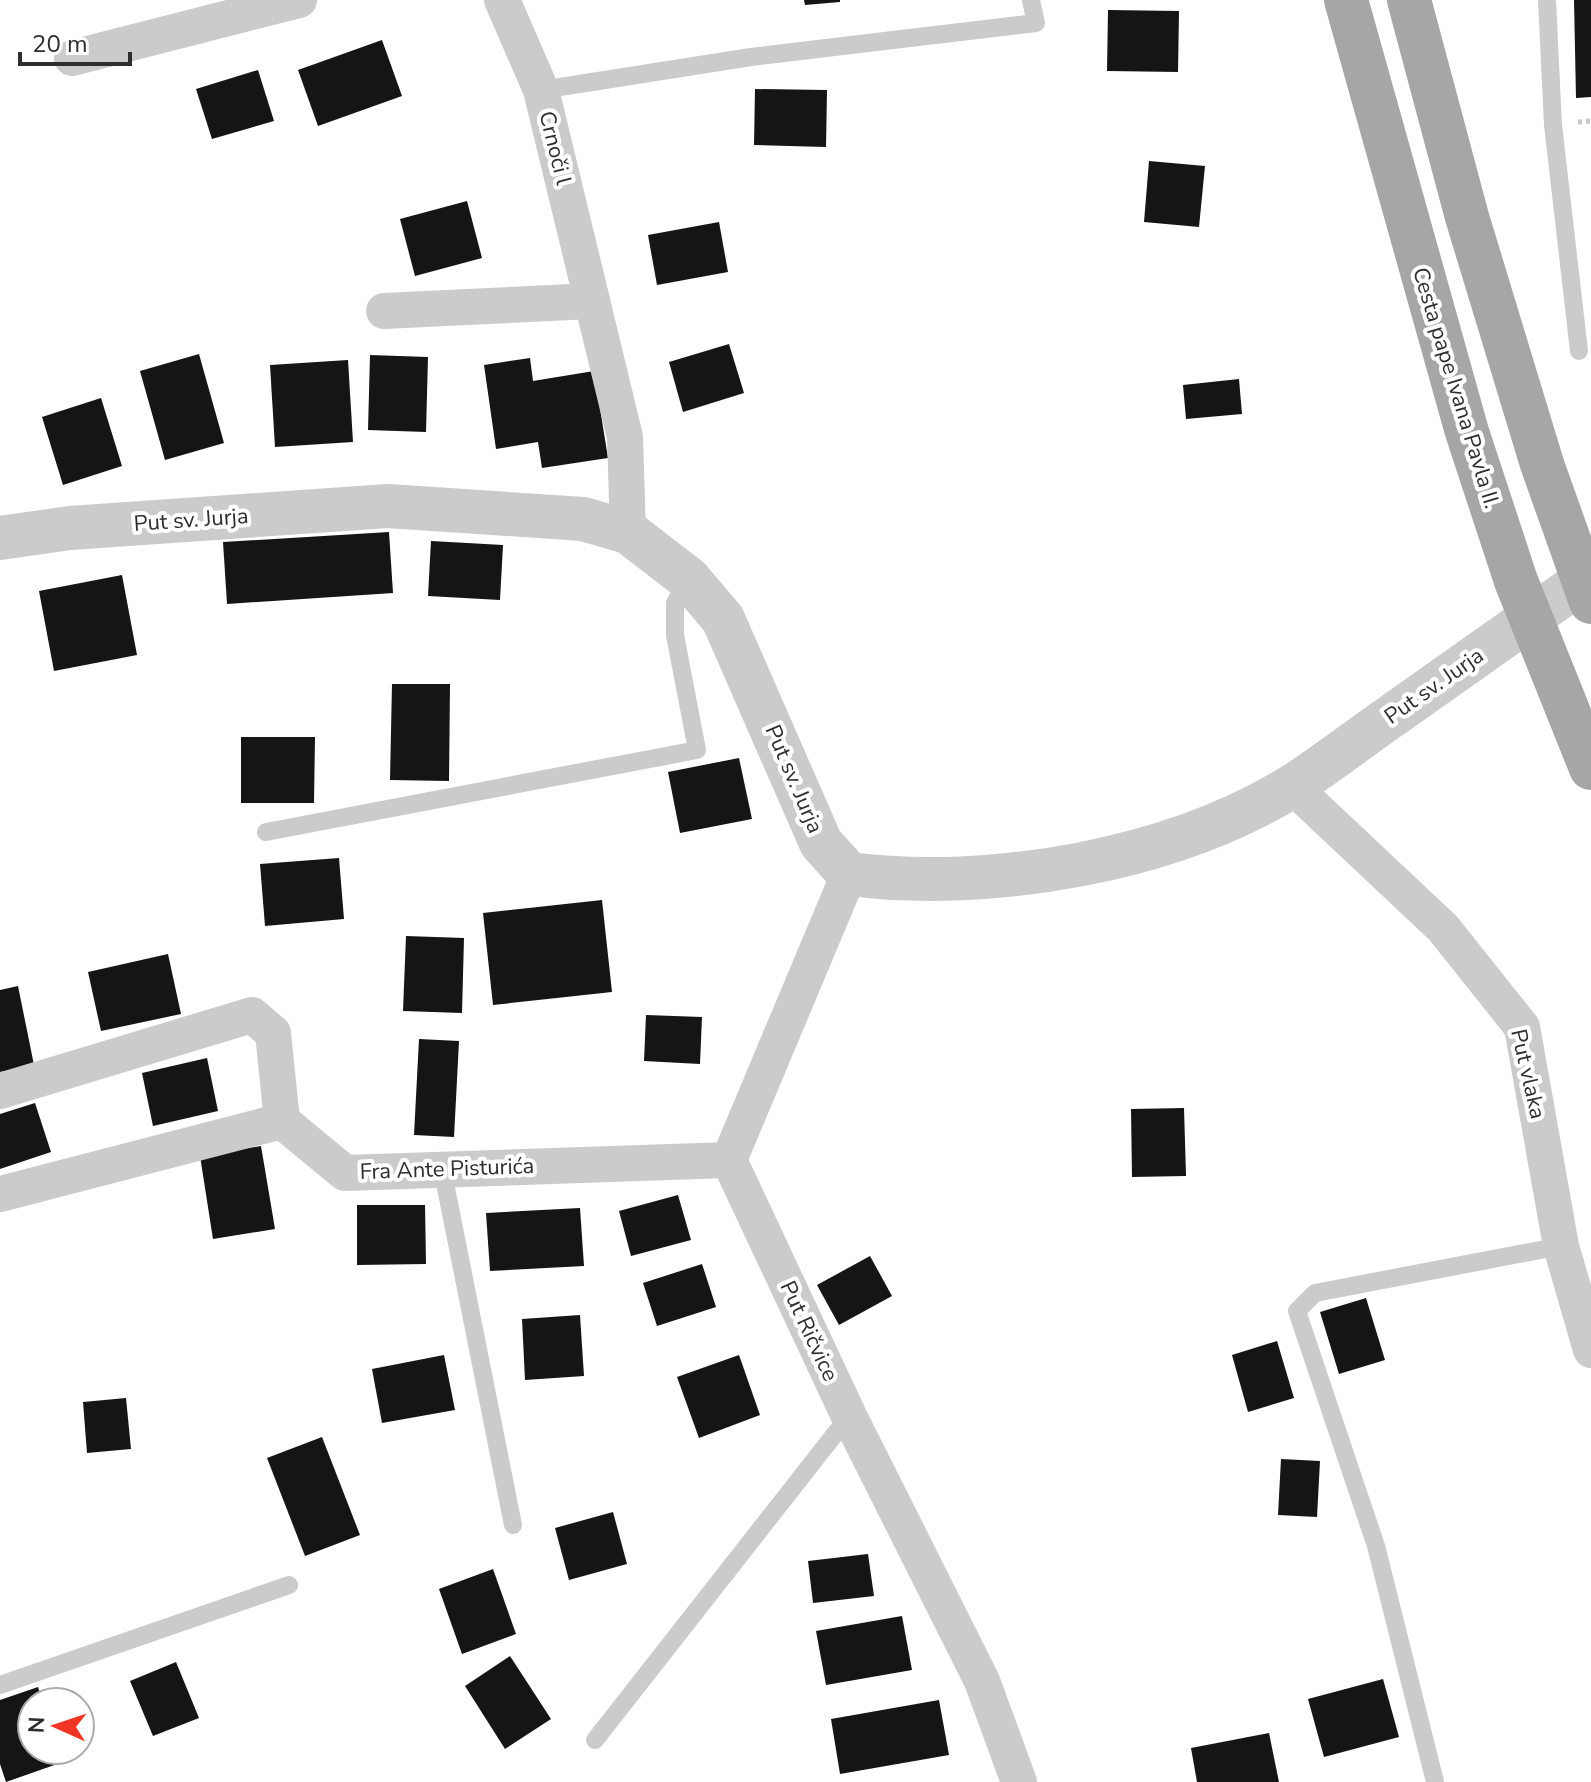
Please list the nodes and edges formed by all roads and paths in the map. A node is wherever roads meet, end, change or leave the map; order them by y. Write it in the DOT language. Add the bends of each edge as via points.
graph roads {
  1 [pos="299,0"];
  2 [pos="502,0"];
  3 [pos="1031,0"];
  4 [pos="1346,0"];
  5 [pos="1409,0"];
  6 [pos="1547,0"];
  7 [pos="72,58"];
  8 [pos="541,90"];
  9 [pos="592,301"];
  10 [pos="384,311"];
  11 [pos="1579,351"];
  12 [pos="628,532"];
  13 [pos="0,538"];
  14 [pos="1581,562"];
  15 [pos="689,579"];
  16 [pos="1591,602"];
  17 [pos="1591,768"];
  18 [pos="1292,786"];
  19 [pos="266,832"];
  20 [pos="849,874"];
  21 [pos="0,1091"];
  22 [pos="282,1121"];
  23 [pos="729,1160"];
  24 [pos="442,1168"];
  25 [pos="0,1194"];
  26 [pos="1561,1246"];
  27 [pos="1591,1350"];
  28 [pos="849,1416"];
  29 [pos="513,1525"];
  30 [pos="289,1585"];
  31 [pos="0,1685"];
  32 [pos="595,1740"];
  33 [pos="1019,1782"];
  34 [pos="1435,1782"];
  1 -- 7 [label="street"];
  2 -- 8 [label="street, Crnoči l"];
  3 -- 8 [label="lane" via="1036,23 723,61"];
  4 -- 17 [label="main road, Cesta pape Ivana Pavla II." via="1467,432 1516,581"];
  5 -- 14 [label="main road" via="1467,217"];
  6 -- 11 [label="lane" via="1553,125"];
  8 -- 9 [label="street, Crnoči l"];
  9 -- 10 [label="street"];
  9 -- 12 [label="street, Crnoči l" via="625,437"];
  12 -- 13 [label="street, Put sv. Jurja" via="583,519 388,506 70,528"];
  12 -- 15 [label="street, Put sv. Jurja"];
  14 -- 16 [label="main road"];
  14 -- 18 [label="street, Put sv. Jurja"];
  15 -- 19 [label="lane" via="675,603 675,635 697,750"];
  15 -- 20 [label="street, Put sv. Jurja" via="723,619 821,843"];
  18 -- 20 [label="street, Put sv. Jurja" via="1175,842 1088,863 986,878 895,880"];
  18 -- 26 [label="street, Put vlaka" via="1443,928 1522,1027"];
  20 -- 23 [label="street"];
  21 -- 22 [label="street" via="252,1015 273,1033"];
  22 -- 24 [label="street, Fra Ante Pisturića" via="345,1173"];
  22 -- 25 [label="street"];
  23 -- 24 [label="street, Fra Ante Pisturića"];
  23 -- 28 [label="street, Put Ričvice"];
  24 -- 29 [label="lane"];
  26 -- 27 [label="street, Put vlaka"];
  26 -- 34 [label="lane" via="1315,1293 1297,1311 1376,1546"];
  28 -- 32 [label="lane"];
  28 -- 33 [label="street, Put Ričvice" via="982,1681"];
  30 -- 31 [label="lane"];
}
